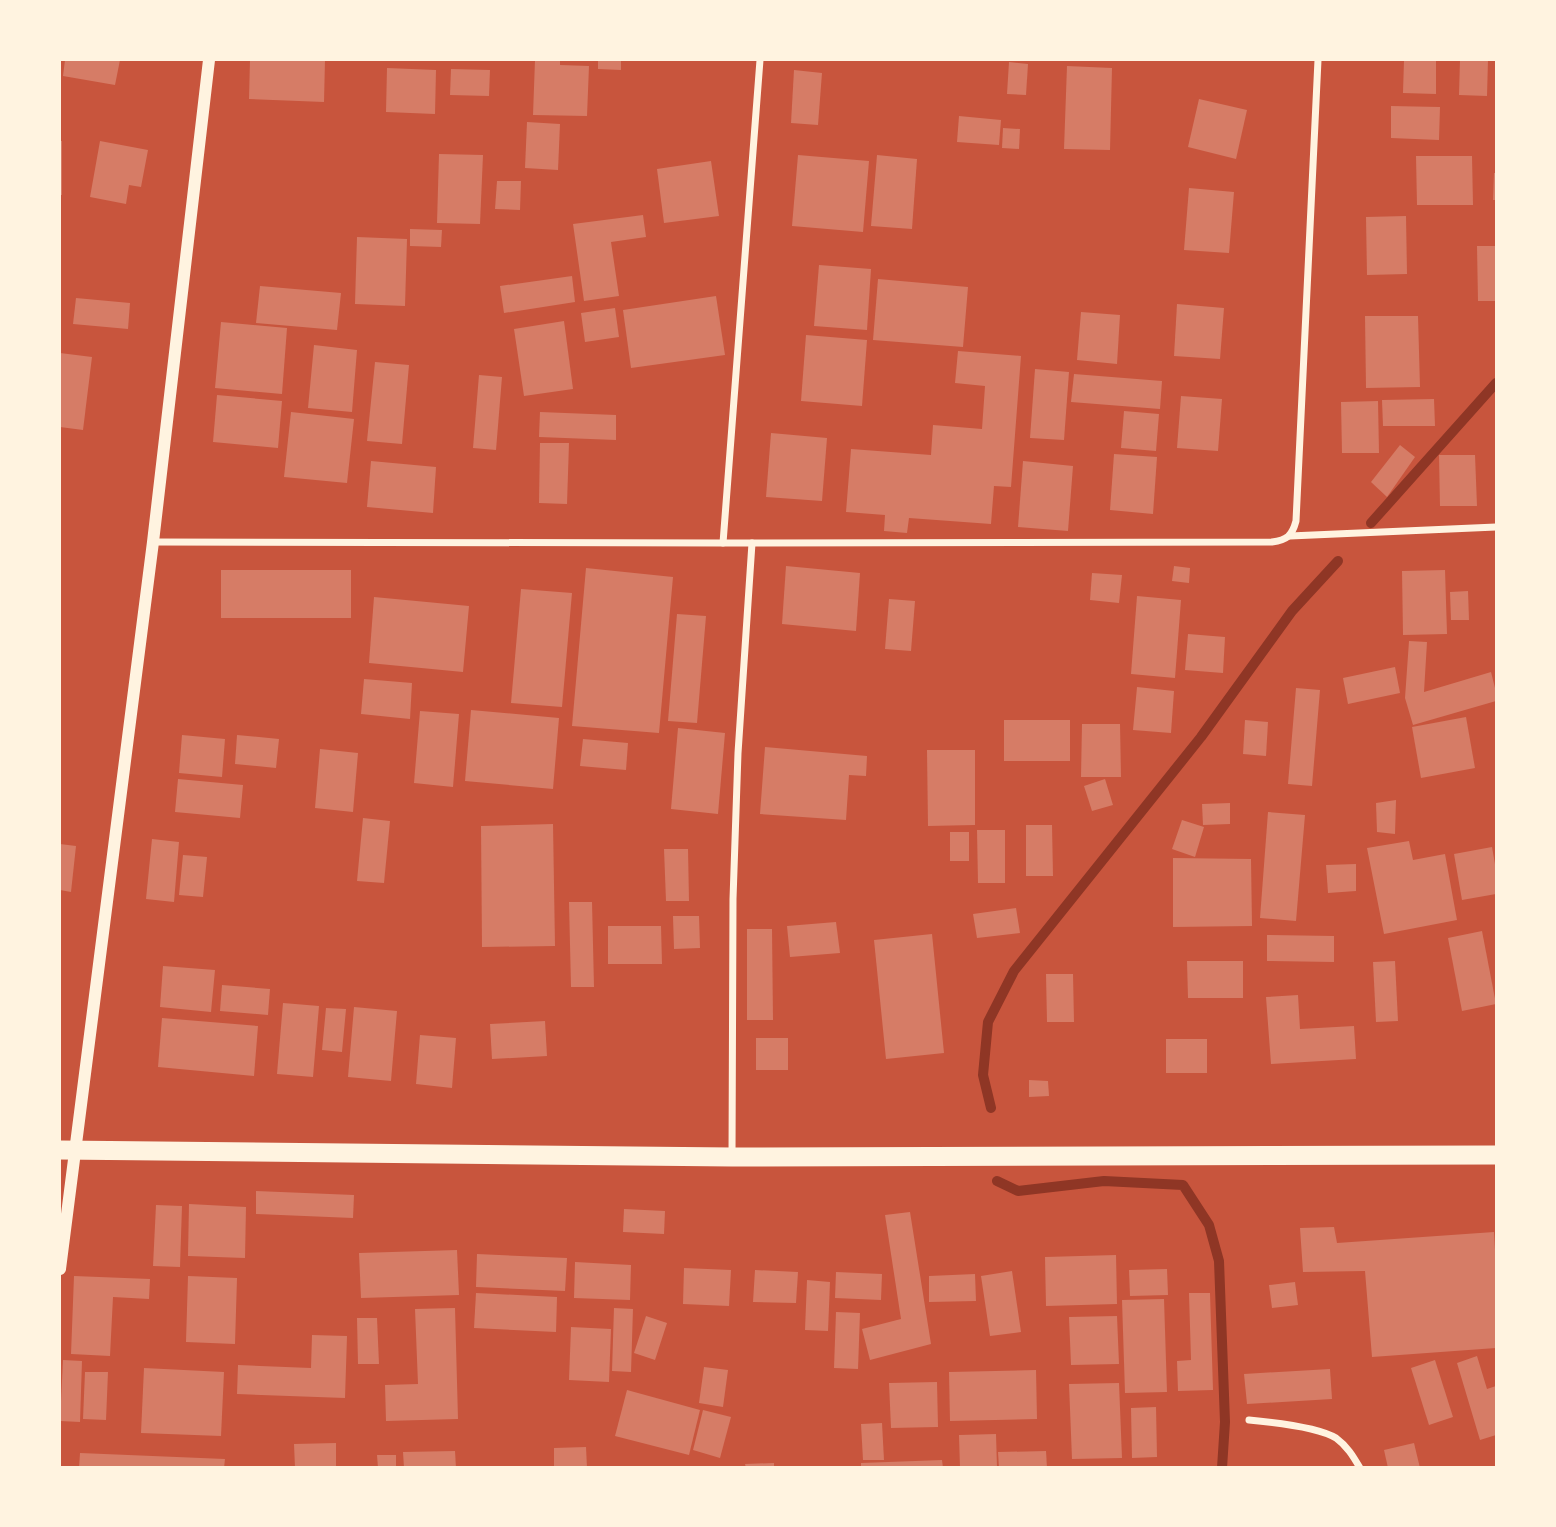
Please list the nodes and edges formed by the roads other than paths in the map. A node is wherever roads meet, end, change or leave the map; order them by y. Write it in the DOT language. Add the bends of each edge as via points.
graph roads {
  1 [pos="209,60"];
  2 [pos="760,60"];
  3 [pos="1318,60"];
  4 [pos="1496,527"];
  5 [pos="1290,536"];
  6 [pos="153,542"];
  7 [pos="752,542"];
  8 [pos="723,543"];
  9 [pos="68,1150"];
  10 [pos="1496,1155"];
  11 [pos="732,1157"];
  12 [pos="60,1269"];
  13 [pos="1249,1420"];
  14 [pos="1360,1468"];
  1 -- 6 [label="street"];
  2 -- 8 [label="street"];
  3 -- 5 [label="street" via="1296,521"];
  4 -- 5 [label="street"];
  5 -- 7 [label="street" via="1272,542"];
  6 -- 8 [label="street"];
  6 -- 9 [label="street"];
  7 -- 8 [label="street"];
  7 -- 11 [label="street" via="733,899"];
  9 -- 11 [label="highway"];
  9 -- 12 [label="street"];
  10 -- 11 [label="highway"];
  13 -- 14 [label="street" via="1334,1436"];
}
